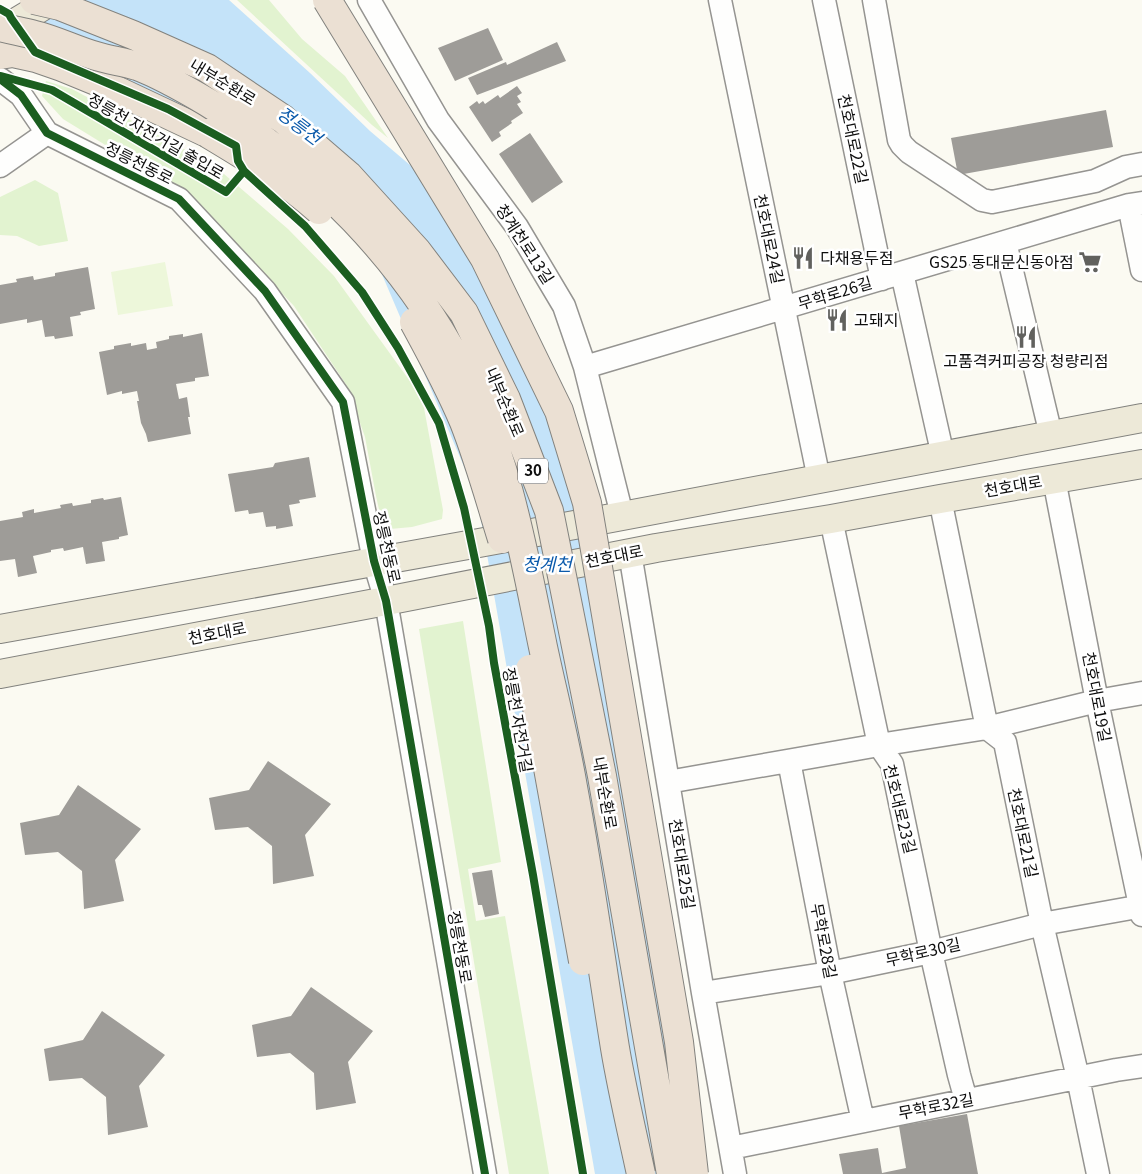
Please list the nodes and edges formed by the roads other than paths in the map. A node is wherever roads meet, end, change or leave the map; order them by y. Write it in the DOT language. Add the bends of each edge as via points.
graph roads {
  1 [pos="34,0"];
  2 [pos="53,0"];
  3 [pos="327,0"];
  4 [pos="369,0"];
  5 [pos="720,0"];
  6 [pos="824,0"];
  7 [pos="874,0"];
  8 [pos="2,29"];
  9 [pos="0,54"];
  10 [pos="0,78"];
  11 [pos="47,133"];
  12 [pos="1142,164"];
  13 [pos="0,166"];
  14 [pos="1135,204"];
  15 [pos="1005,242"];
  16 [pos="1142,270"];
  17 [pos="892,276"];
  18 [pos="784,308"];
  19 [pos="585,367"];
  20 [pos="1142,418"];
  21 [pos="1050,435"];
  22 [pos="943,456"];
  23 [pos="1142,464"];
  24 [pos="819,479"];
  25 [pos="1054,479"];
  26 [pos="940,499"];
  27 [pos="617,516"];
  28 [pos="831,519"];
  29 [pos="625,554"];
  30 [pos="374,561"];
  31 [pos="386,601"];
  32 [pos="0,629"];
  33 [pos="0,674"];
  34 [pos="1142,693"];
  35 [pos="1097,702"];
  36 [pos="987,728"];
  37 [pos="880,745"];
  38 [pos="788,761"];
  39 [pos="668,782"];
  40 [pos="1141,909"];
  41 [pos="1042,924"];
  42 [pos="931,952"];
  43 [pos="830,973"];
  44 [pos="703,994"];
  45 [pos="1142,1066"];
  46 [pos="1078,1078"];
  47 [pos="966,1100"];
  48 [pos="864,1121"];
  49 [pos="731,1148"];
  50 [pos="486,1174"];
  51 [pos="625,1174"];
  52 [pos="640,1174"];
  53 [pos="671,1174"];
  54 [pos="694,1174"];
  55 [pos="736,1174"];
  56 [pos="1098,1174"];
  1 -- 53 [label="highway, 내부순환로 / 30, bridge" via="60,6 207,68 283,119 348,175 417,251 464,313 506,399 549,511 602,776"];
  2 -- 8 [label="main road, bridge"];
  3 -- 54 [label="highway, bridge" via="485,259 559,412 589,513 678,1042"];
  4 -- 19 [label="street, 청계천로13길" via="438,120 517,227 564,306"];
  5 -- 18 [label="street, 천호대로24길"];
  6 -- 17 [label="street, 천호대로22길"];
  7 -- 12 [label="street" via="899,140 909,152 982,200 992,202 1095,181 1126,167"];
  8 -- 52 [label="highway, 내부순환로 / 30, bridge" via="37,35 93,56 137,66 178,86 269,143 315,182 380,248 442,333 466,376 504,476 527,567 573,786 616,1053"];
  9 -- 51 [label="highway, bridge" via="36,58 101,83 207,133 266,168 302,194 367,257 393,290 430,350 464,423 505,547"];
  10 -- 11 [label="street, 정릉천동로" via="21,95"];
  11 -- 13 [label="street"];
  11 -- 30 [label="street, 정릉천동로" via="178,199 265,291 343,402"];
  14 -- 15 [label="street, 무학로26길"];
  14 -- 16 [label="street"];
  15 -- 17 [label="street, 무학로26길"];
  15 -- 21 [label="street"];
  17 -- 18 [label="street, 무학로26길"];
  17 -- 22 [label="street, 천호대로22길"];
  18 -- 19 [label="street, 무학로26길"];
  18 -- 24 [label="street, 천호대로24길"];
  19 -- 27 [label="street, 청계천로13길"];
  20 -- 21 [label="main road"];
  21 -- 22 [label="main road"];
  22 -- 24 [label="main road"];
  23 -- 25 [label="main road, 천호대로"];
  24 -- 27 [label="main road"];
  25 -- 26 [label="main road, 천호대로"];
  25 -- 35 [label="street, 천호대로19길"];
  26 -- 28 [label="main road, 천호대로"];
  26 -- 36 [label="street"];
  27 -- 30 [label="main road, bridge"];
  28 -- 29 [label="main road, 천호대로"];
  28 -- 37 [label="street, 천호대로23길"];
  29 -- 31 [label="main road, 천호대로, bridge"];
  29 -- 39 [label="street, 천호대로25길"];
  30 -- 31 [label="street, 정릉천동로"];
  30 -- 32 [label="main road"];
  31 -- 33 [label="main road, 천호대로"];
  31 -- 50 [label="street, 정릉천동로"];
  34 -- 35 [label="street"];
  35 -- 36 [label="street"];
  35 -- 40 [label="street, 천호대로19길"];
  36 -- 37 [label="street"];
  36 -- 41 [label="street, 천호대로21길" via="1005,742"];
  37 -- 38 [label="street"];
  37 -- 42 [label="street, 천호대로23길" via="892,764"];
  38 -- 39 [label="street"];
  38 -- 43 [label="street, 무학로28길"];
  39 -- 44 [label="street, 천호대로25길"];
  40 -- 41 [label="street, 무학로30길"];
  41 -- 42 [label="street, 무학로30길"];
  41 -- 46 [label="street, 천호대로21길"];
  42 -- 43 [label="street, 무학로30길"];
  42 -- 47 [label="street, 천호대로23길"];
  43 -- 44 [label="street, 무학로30길"];
  43 -- 48 [label="street, 무학로28길"];
  44 -- 49 [label="street, 천호대로25길"];
  45 -- 46 [label="street, 무학로32길"];
  46 -- 47 [label="street, 무학로32길"];
  46 -- 56 [label="street, 천호대로21길"];
  47 -- 48 [label="street, 무학로32길"];
  48 -- 49 [label="street, 무학로32길"];
  49 -- 55 [label="street, 천호대로25길"];
}
